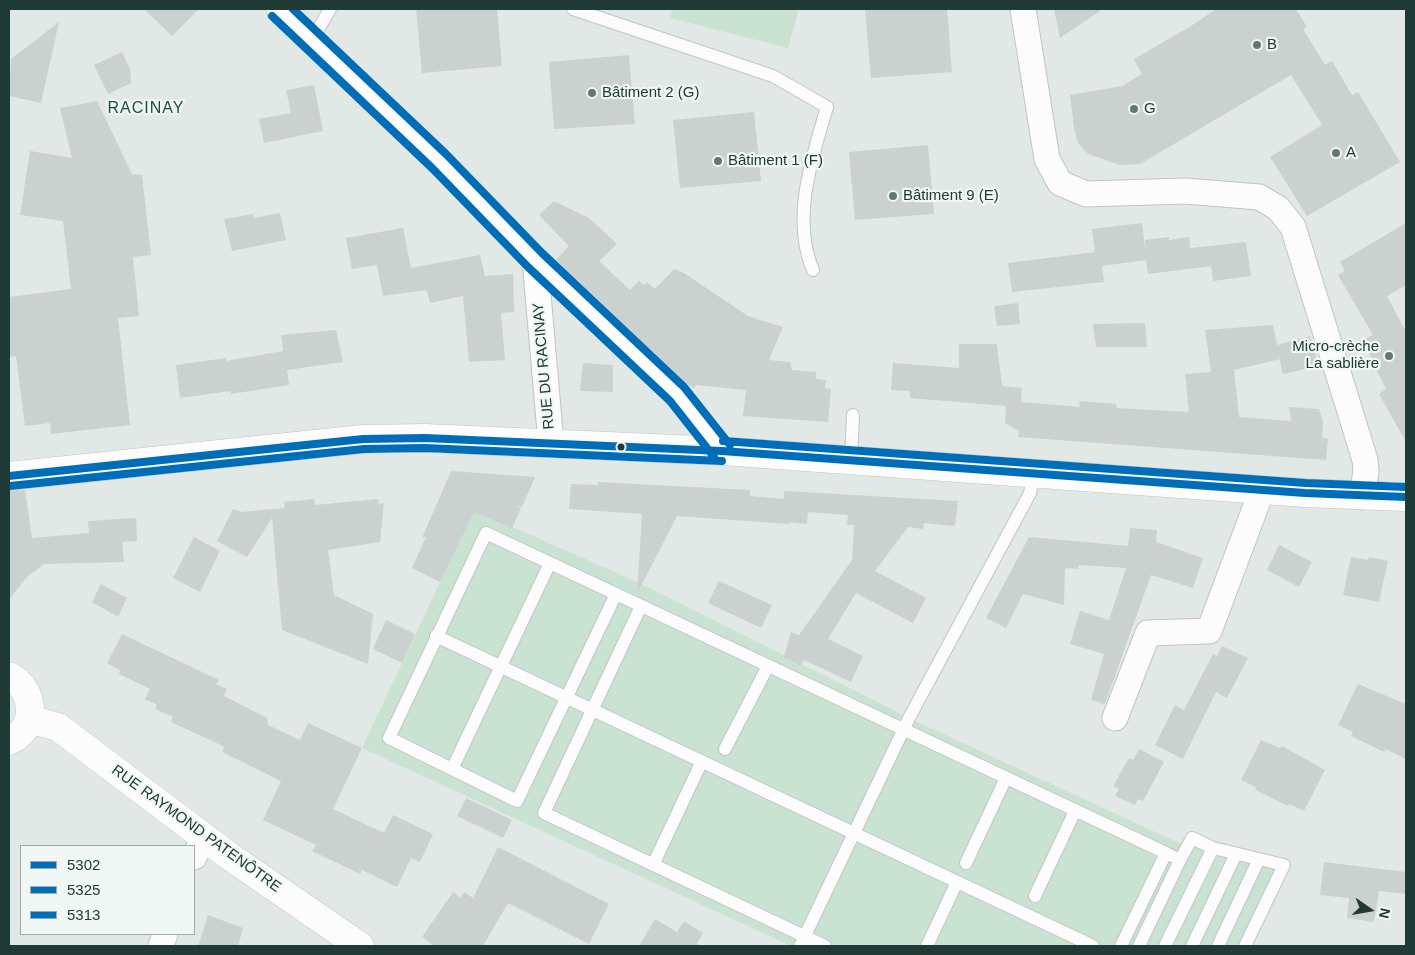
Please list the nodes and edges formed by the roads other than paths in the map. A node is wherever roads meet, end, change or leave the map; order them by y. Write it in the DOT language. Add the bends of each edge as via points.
graph roads {
  1 [pos="279,9"];
  2 [pos="330,9"];
  3 [pos="573,9"];
  4 [pos="1023,9"];
  5 [pos="311,42"];
  6 [pos="535,260"];
  7 [pos="812,270"];
  8 [pos="854,415"];
  9 [pos="551,443"];
  10 [pos="722,451"];
  11 [pos="851,460"];
  12 [pos="1034,473"];
  13 [pos="9,476"];
  14 [pos="1262,490"];
  15 [pos="1362,497"];
  16 [pos="1406,497"];
  17 [pos="550,563"];
  18 [pos="616,594"];
  19 [pos="642,606"];
  20 [pos="436,636"];
  21 [pos="768,666"];
  22 [pos="501,667"];
  23 [pos="9,676"];
  24 [pos="567,698"];
  25 [pos="592,710"];
  26 [pos="1115,718"];
  27 [pos="29,719"];
  28 [pos="903,730"];
  29 [pos="9,741"];
  30 [pos="724,749"];
  31 [pos="702,761"];
  32 [pos="452,769"];
  33 [pos="1006,778"];
  34 [pos="1075,811"];
  35 [pos="854,833"];
  36 [pos="199,847"];
  37 [pos="1212,848"];
  38 [pos="1166,853"];
  39 [pos="1236,854"];
  40 [pos="1260,859"];
  41 [pos="1180,860"];
  42 [pos="966,863"];
  43 [pos="654,865"];
  44 [pos="957,882"];
  45 [pos="1035,896"];
  46 [pos="802,941"];
  47 [pos="360,946"];
  48 [pos="825,946"];
  49 [pos="927,946"];
  50 [pos="1094,946"];
  51 [pos="1121,946"];
  52 [pos="1139,946"];
  53 [pos="1165,946"];
  54 [pos="1192,946"];
  55 [pos="1218,946"];
  56 [pos="1245,946"];
  1 -- 5 [label="street, RUE DU RACINAY"];
  2 -- 5 [label="lane"];
  3 -- 7 [label="lane" via="773,76 827,107 813,156 804,215 803,238"];
  4 -- 15 [label="street" via="1047,159 1060,183 1086,194 1185,191 1259,197 1278,208 1293,226 1365,460"];
  5 -- 6 [label="street, RUE DU RACINAY" via="439,160"];
  6 -- 9 [label="street, RUE DU RACINAY"];
  6 -- 10 [label="street, RUE DU RACINAY" via="677,394"];
  8 -- 11 [label="lane"];
  9 -- 10 [label="main road"];
  9 -- 13 [label="main road" via="363,439"];
  10 -- 11 [label="main road"];
  11 -- 12 [label="main road"];
  12 -- 14 [label="main road"];
  12 -- 28 [label="lane" via="1030,493"];
  14 -- 15 [label="main road"];
  14 -- 26 [label="street" via="1210,631 1148,632"];
  15 -- 16 [label="main road"];
  17 -- 18 [label="lane"];
  17 -- 20 [label="lane" via="486,533"];
  17 -- 22 [label="lane"];
  18 -- 19 [label="lane"];
  18 -- 24 [label="lane"];
  19 -- 21 [label="lane"];
  19 -- 25 [label="lane"];
  20 -- 22 [label="lane"];
  20 -- 32 [label="lane" via="389,738"];
  21 -- 28 [label="lane"];
  21 -- 30 [label="lane"];
  22 -- 24 [label="lane"];
  22 -- 32 [label="lane"];
  23 -- 27 [label="main road" via="26,690 30,699"];
  24 -- 25 [label="lane"];
  24 -- 32 [label="lane" via="517,801"];
  25 -- 31 [label="lane"];
  25 -- 43 [label="lane" via="544,813"];
  27 -- 29 [label="main road" via="24,730"];
  27 -- 36 [label="main road, RUE RAYMOND PATENÔTRE" via="58,727"];
  28 -- 33 [label="lane"];
  28 -- 35 [label="lane"];
  31 -- 35 [label="lane"];
  31 -- 43 [label="lane"];
  33 -- 34 [label="lane"];
  33 -- 42 [label="lane"];
  34 -- 38 [label="lane"];
  34 -- 45 [label="lane"];
  35 -- 44 [label="lane"];
  35 -- 46 [label="lane"];
  36 -- 47 [label="main road, RUE RAYMOND PATENÔTRE"];
  37 -- 39 [label="lane"];
  37 -- 41 [label="lane" via="1192,838"];
  37 -- 53 [label="lane"];
  38 -- 41 [label="lane"];
  38 -- 51 [label="lane"];
  39 -- 40 [label="lane"];
  39 -- 54 [label="lane"];
  40 -- 55 [label="lane"];
  40 -- 56 [label="lane" via="1284,865"];
  41 -- 52 [label="lane"];
  43 -- 46 [label="lane"];
  44 -- 49 [label="lane"];
  44 -- 50 [label="lane"];
  46 -- 48 [label="lane"];
}
